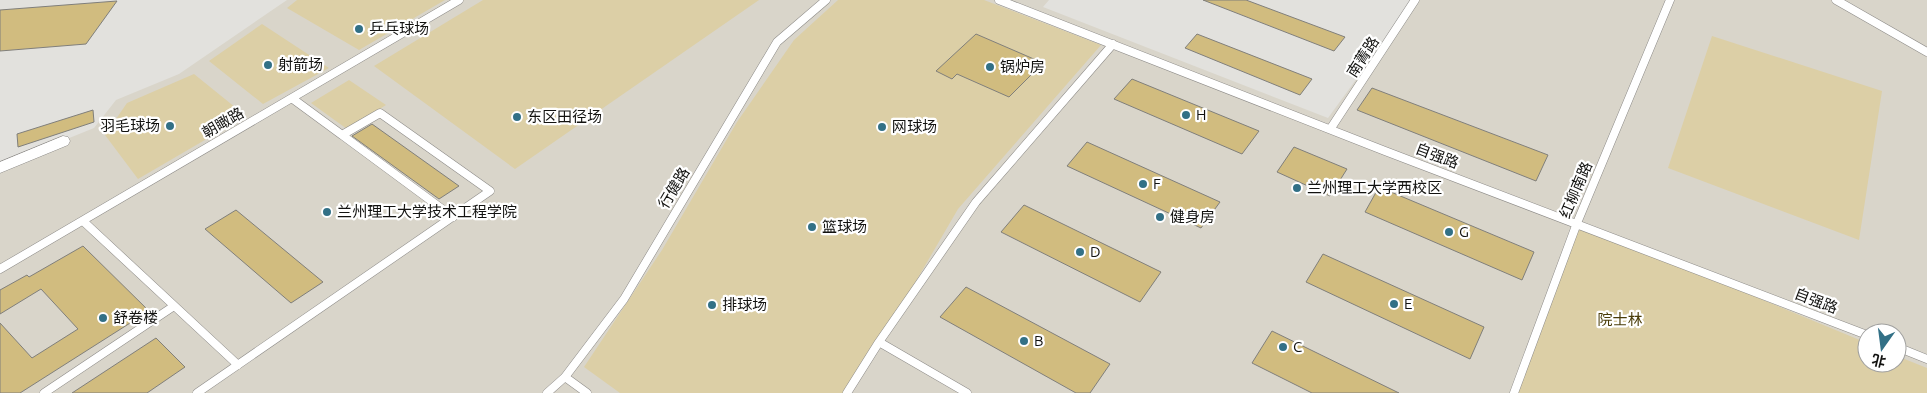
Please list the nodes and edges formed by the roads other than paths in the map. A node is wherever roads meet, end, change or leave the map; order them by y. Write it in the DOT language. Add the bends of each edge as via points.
graph roads {
  1 [pos="459,0"];
  2 [pos="826,0"];
  3 [pos="999,0"];
  4 [pos="1415,0"];
  5 [pos="1670,0"];
  6 [pos="1836,0"];
  7 [pos="1112,44"];
  8 [pos="1927,52"];
  9 [pos="293,99"];
  10 [pos="1330,128"];
  11 [pos="342,135"];
  12 [pos="63,141"];
  13 [pos="0,168"];
  14 [pos="453,217"];
  15 [pos="82,221"];
  16 [pos="1577,223"];
  17 [pos="0,269"];
  18 [pos="174,306"];
  19 [pos="1857,332"];
  20 [pos="879,342"];
  21 [pos="1907,351"];
  22 [pos="1927,359"];
  23 [pos="238,366"];
  24 [pos="565,377"];
  25 [pos="44,393"];
  26 [pos="198,393"];
  27 [pos="547,393"];
  28 [pos="587,393"];
  29 [pos="847,393"];
  30 [pos="967,393"];
  31 [pos="1514,393"];
  1 -- 9 [label="lane, 朝瞰路"];
  2 -- 24 [label="lane, 行健路" via="777,42 624,299"];
  3 -- 7 [label="lane, 自强路"];
  4 -- 10 [label="lane, 南菁路"];
  5 -- 16 [label="lane, 红柳南路"];
  6 -- 8 [label="lane"];
  7 -- 10 [label="lane, 自强路"];
  7 -- 20 [label="lane" via="976,202"];
  9 -- 11 [label="lane"];
  9 -- 15 [label="lane, 朝瞰路"];
  10 -- 16 [label="lane, 自强路"];
  11 -- 14 [label="lane"];
  11 -- 14 [label="lane" via="380,114 490,191"];
  12 -- 13 [label="street"];
  14 -- 23 [label="lane"];
  15 -- 17 [label="lane, 朝瞰路"];
  15 -- 18 [label="lane"];
  16 -- 19 [label="lane, 自强路"];
  16 -- 31 [label="lane, 红柳南路"];
  18 -- 23 [label="lane"];
  18 -- 25 [label="lane"];
  20 -- 29 [label="lane"];
  20 -- 30 [label="lane"];
  21 -- 22 [label="lane"];
  23 -- 26 [label="lane"];
  24 -- 27 [label="lane, 行健路"];
  24 -- 28 [label="lane"];
}
